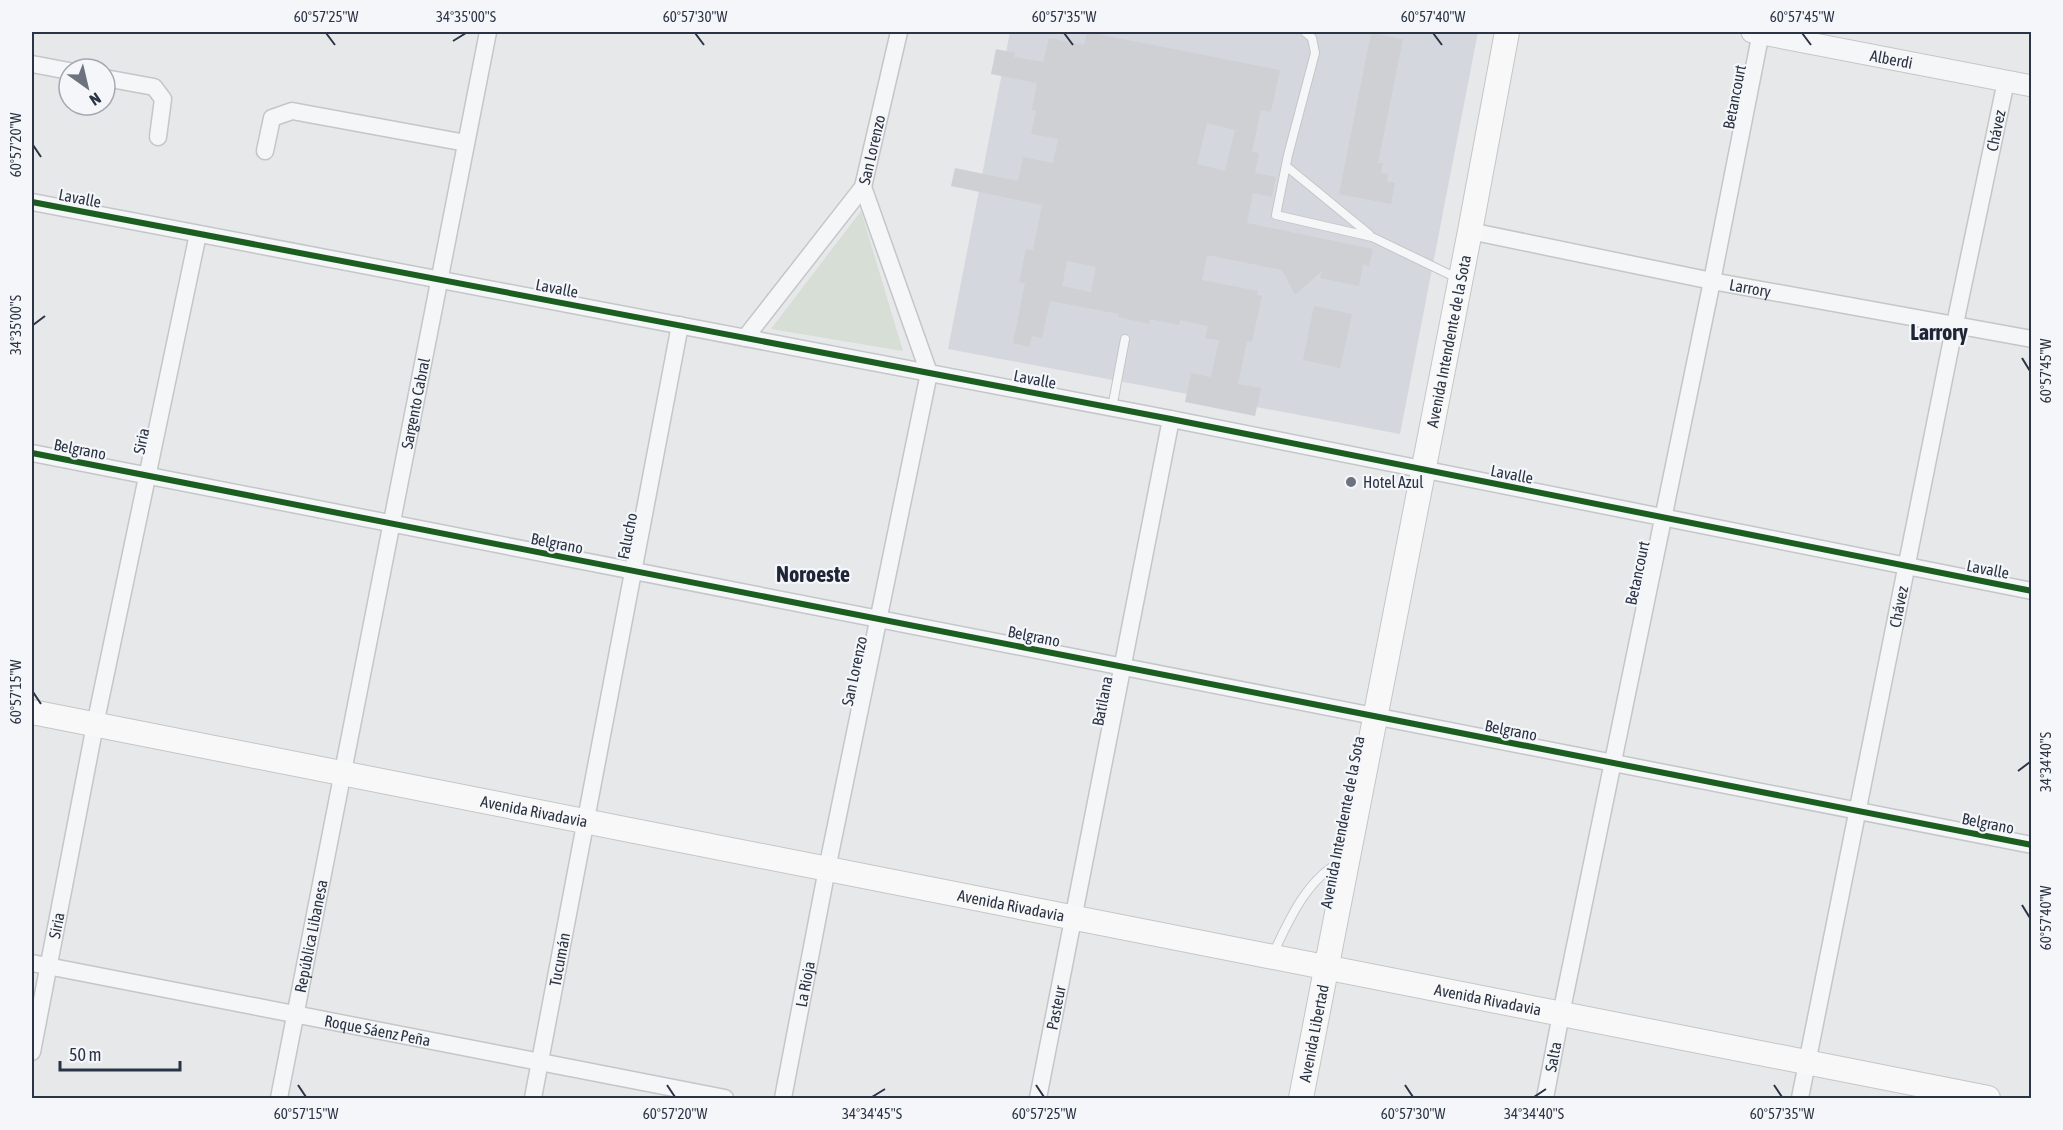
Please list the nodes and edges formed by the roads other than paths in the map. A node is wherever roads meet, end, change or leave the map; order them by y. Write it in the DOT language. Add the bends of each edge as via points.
graph roads {
  1 [pos="488,32"];
  2 [pos="899,32"];
  3 [pos="1305,32"];
  4 [pos="1507,32"];
  5 [pos="1758,32"];
  6 [pos="32,64"];
  7 [pos="57,69"];
  8 [pos="117,80"];
  9 [pos="2006,81"];
  10 [pos="2031,86"];
  11 [pos="158,137"];
  12 [pos="466,143"];
  13 [pos="265,152"];
  14 [pos="1286,166"];
  15 [pos="863,187"];
  16 [pos="32,202"];
  17 [pos="1470,231"];
  18 [pos="198,234"];
  19 [pos="1372,237"];
  20 [pos="439,280"];
  21 [pos="1460,280"];
  22 [pos="1712,281"];
  23 [pos="1955,324"];
  24 [pos="680,326"];
  25 [pos="745,338"];
  26 [pos="1125,339"];
  27 [pos="2031,339"];
  28 [pos="928,373"];
  29 [pos="1112,408"];
  30 [pos="1172,419"];
  31 [pos="32,453"];
  32 [pos="1424,470"];
  33 [pos="147,476"];
  34 [pos="1662,518"];
  35 [pos="392,524"];
  36 [pos="1906,566"];
  37 [pos="634,572"];
  38 [pos="2031,591"];
  39 [pos="878,619"];
  40 [pos="1122,667"];
  41 [pos="32,712"];
  42 [pos="1376,717"];
  43 [pos="95,725"];
  44 [pos="1612,763"];
  45 [pos="343,774"];
  46 [pos="1857,811"];
  47 [pos="587,822"];
  48 [pos="2031,846"];
  49 [pos="1348,858"];
  50 [pos="827,869"];
  51 [pos="1073,918"];
  52 [pos="1271,957"];
  53 [pos="32,963"];
  54 [pos="48,966"];
  55 [pos="1327,968"];
  56 [pos="296,1014"];
  57 [pos="1561,1014"];
  58 [pos="32,1052"];
  59 [pos="540,1062"];
  60 [pos="1807,1063"];
  61 [pos="279,1098"];
  62 [pos="533,1098"];
  63 [pos="725,1098"];
  64 [pos="783,1098"];
  65 [pos="1038,1098"];
  66 [pos="1301,1098"];
  67 [pos="1545,1098"];
  68 [pos="1800,1098"];
  69 [pos="1988,1098"];
  1 -- 12 [label="street, Sargento Cabral"];
  2 -- 15 [label="street, San Lorenzo"];
  3 -- 14 [label="lane" via="1312,38 1315,53"];
  4 -- 17 [label="main road, Avenida Intendente de la Sota"];
  5 -- 9 [label="street, Alberdi"];
  5 -- 22 [label="street, Betancourt"];
  6 -- 7 [label="street"];
  8 -- 11 [label="street" via="154,87 164,99"];
  9 -- 10 [label="street, Alberdi"];
  9 -- 23 [label="street, Chávez"];
  12 -- 13 [label="street" via="292,111 272,118"];
  12 -- 20 [label="street, Sargento Cabral"];
  14 -- 19 [label="lane"];
  14 -- 19 [label="lane" via="1276,215"];
  15 -- 25 [label="street, San Lorenzo"];
  15 -- 28 [label="street"];
  16 -- 18 [label="street, Lavalle"];
  17 -- 21 [label="main road, Avenida Intendente de la Sota"];
  17 -- 22 [label="street, Larrory"];
  18 -- 20 [label="street, Lavalle"];
  18 -- 33 [label="street, Siria"];
  19 -- 21 [label="lane"];
  20 -- 24 [label="street, Lavalle"];
  20 -- 35 [label="street, Sargento Cabral"];
  21 -- 32 [label="main road, Avenida Intendente de la Sota"];
  22 -- 23 [label="street, Larrory"];
  22 -- 34 [label="street, Betancourt"];
  23 -- 27 [label="street, Larrory"];
  23 -- 36 [label="street, Chávez"];
  24 -- 25 [label="street, Lavalle"];
  24 -- 37 [label="street, Falucho"];
  25 -- 28 [label="street, Lavalle"];
  26 -- 29 [label="lane"];
  28 -- 29 [label="street, Lavalle"];
  28 -- 39 [label="street, San Lorenzo"];
  29 -- 30 [label="street, Lavalle"];
  30 -- 32 [label="street, Lavalle"];
  30 -- 40 [label="street, Batilana"];
  31 -- 33 [label="street, Belgrano"];
  32 -- 34 [label="street, Lavalle"];
  32 -- 42 [label="main road, Avenida Intendente de la Sota"];
  33 -- 35 [label="street, Belgrano"];
  33 -- 43 [label="street, Siria"];
  34 -- 36 [label="street, Lavalle"];
  34 -- 44 [label="street, Betancourt"];
  35 -- 37 [label="street, Belgrano"];
  35 -- 45 [label="street, Sargento Cabral"];
  36 -- 38 [label="street, Lavalle"];
  36 -- 46 [label="street, Chávez"];
  37 -- 39 [label="street, Belgrano"];
  37 -- 47 [label="street, Falucho"];
  39 -- 40 [label="street, Belgrano"];
  39 -- 50 [label="street, San Lorenzo"];
  40 -- 42 [label="street, Belgrano"];
  40 -- 51 [label="street, Batilana"];
  41 -- 43 [label="main road, Avenida Rivadavia"];
  42 -- 44 [label="street, Belgrano"];
  42 -- 49 [label="main road, Avenida Intendente de la Sota"];
  43 -- 45 [label="main road, Avenida Rivadavia"];
  43 -- 54 [label="street, Siria"];
  44 -- 46 [label="street, Belgrano"];
  44 -- 57 [label="street, Betancourt"];
  45 -- 47 [label="main road, Avenida Rivadavia"];
  45 -- 56 [label="street, República Libanesa"];
  46 -- 48 [label="street, Belgrano"];
  46 -- 60 [label="street, Chávez"];
  47 -- 50 [label="main road, Avenida Rivadavia"];
  47 -- 59 [label="street, Tucumán"];
  49 -- 52 [label="lane" via="1318,879 1294,910"];
  49 -- 55 [label="main road, Avenida Intendente de la Sota"];
  50 -- 51 [label="main road, Avenida Rivadavia"];
  50 -- 64 [label="street, La Rioja"];
  51 -- 52 [label="main road, Avenida Rivadavia"];
  51 -- 65 [label="street, Pasteur"];
  52 -- 55 [label="main road, Avenida Rivadavia"];
  53 -- 54 [label="street, Roque Sáenz Peña"];
  54 -- 56 [label="street, Roque Sáenz Peña"];
  54 -- 58 [label="street, Siria"];
  55 -- 57 [label="main road, Avenida Rivadavia"];
  55 -- 66 [label="main road, Avenida Libertad"];
  56 -- 59 [label="street, Roque Sáenz Peña"];
  56 -- 61 [label="street, República Libanesa"];
  57 -- 60 [label="main road, Avenida Rivadavia"];
  57 -- 67 [label="street, Salta"];
  59 -- 62 [label="street, Tucumán"];
  59 -- 63 [label="street, Roque Sáenz Peña"];
  60 -- 68 [label="street, Chávez"];
  60 -- 69 [label="main road, Avenida Rivadavia"];
}
